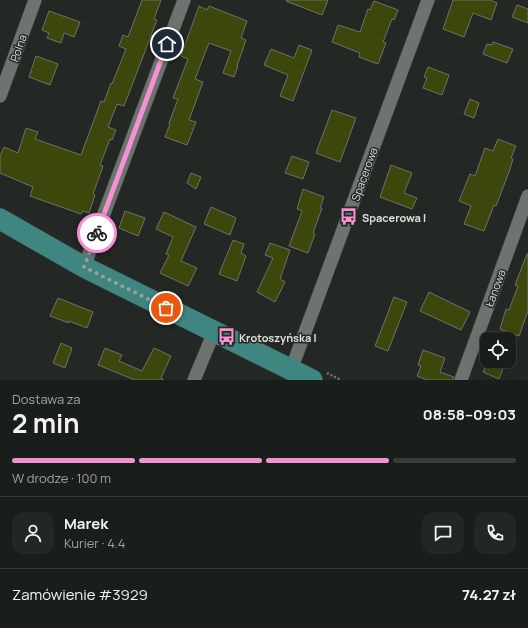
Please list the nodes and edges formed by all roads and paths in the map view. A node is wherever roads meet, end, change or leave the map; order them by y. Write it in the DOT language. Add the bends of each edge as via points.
graph roads {
  1 [pos="35,0"];
  2 [pos="184,0"];
  3 [pos="428,0"];
  4 [pos="0,96"];
  5 [pos="528,196"];
  6 [pos="0,219"];
  7 [pos="84,267"];
  8 [pos="214,332"];
  9 [pos="292,370"];
  10 [pos="194,380"];
  11 [pos="312,380"];
  12 [pos="461,380"];
  1 -- 4 [label="street, Polna"];
  2 -- 7 [label="street"];
  3 -- 9 [label="street, Spacerowa"];
  5 -- 12 [label="street, Łanowa"];
  6 -- 7 [label="main road"];
  7 -- 8 [label="main road"];
  8 -- 9 [label="main road"];
  8 -- 10 [label="street"];
  9 -- 11 [label="main road"];
}
